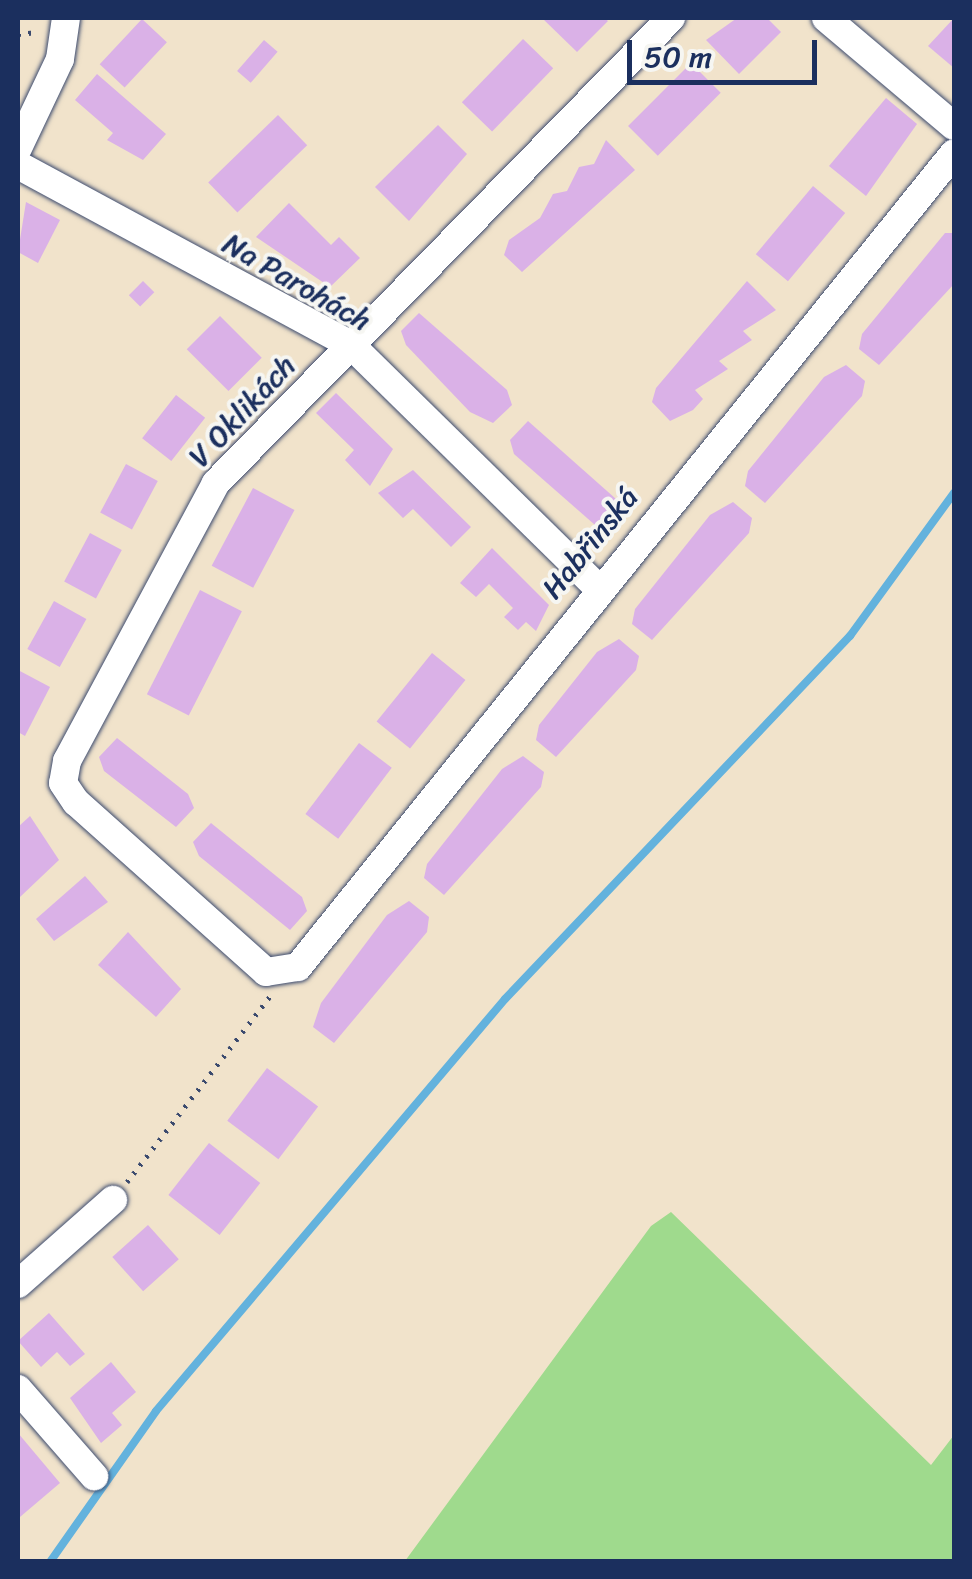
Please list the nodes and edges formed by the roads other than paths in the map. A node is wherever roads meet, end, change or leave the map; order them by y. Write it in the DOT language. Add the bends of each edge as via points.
graph roads {
  1 [pos="66,18"];
  2 [pos="671,18"];
  3 [pos="826,18"];
  4 [pos="954,126"];
  5 [pos="18,148"];
  6 [pos="954,152"];
  7 [pos="18,165"];
  8 [pos="350,345"];
  9 [pos="596,586"];
  10 [pos="280,976"];
  11 [pos="113,1200"];
  12 [pos="18,1284"];
  13 [pos="18,1389"];
  14 [pos="94,1476"];
  1 -- 5 [label="street" via="60,59"];
  2 -- 8 [label="street, V Oklikách"];
  3 -- 4 [label="street"];
  6 -- 9 [label="street, Habřinská"];
  7 -- 8 [label="street, Na Parohách"];
  8 -- 9 [label="street, Na Parohách"];
  8 -- 10 [label="street, V Oklikách" via="216,482 63,772 76,802"];
  9 -- 10 [label="street, Habřinská" via="298,967"];
  11 -- 12 [label="street"];
  13 -- 14 [label="street"];
}
